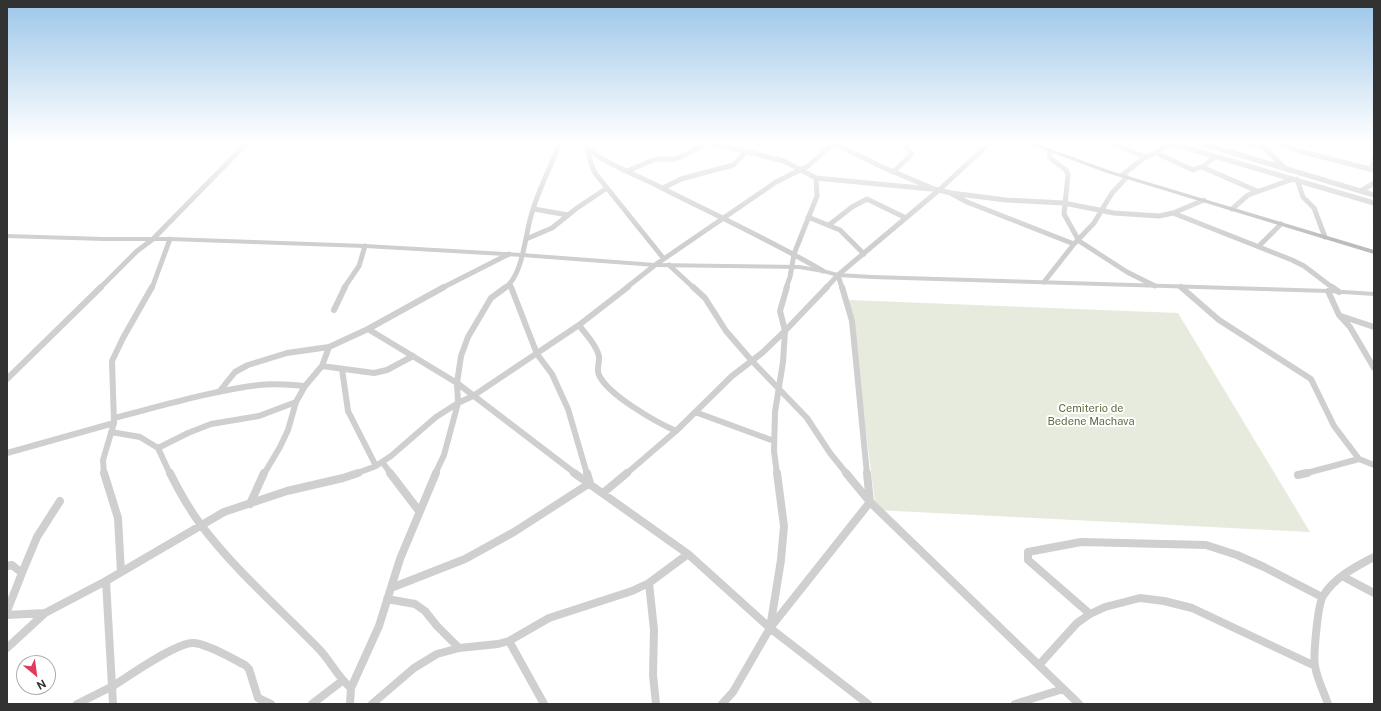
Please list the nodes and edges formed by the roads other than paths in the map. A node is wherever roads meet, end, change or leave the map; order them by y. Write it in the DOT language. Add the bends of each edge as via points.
graph roads {
  1 [pos="218,174"];
  2 [pos="548,174"];
  3 [pos="598,174"];
  4 [pos="635,174"];
  5 [pos="699,174"];
  6 [pos="790,174"];
  7 [pos="808,174"];
  8 [pos="899,174"];
  9 [pos="955,174"];
  10 [pos="1068,174"];
  11 [pos="1119,174"];
  12 [pos="1218,174"];
  13 [pos="1275,174"];
  14 [pos="1292,174"];
  15 [pos="1300,174"];
  16 [pos="1124,176"];
  17 [pos="816,178"];
  18 [pos="1292,179"];
  19 [pos="1298,180"];
  20 [pos="1374,183"];
  21 [pos="607,188"];
  22 [pos="663,188"];
  23 [pos="937,190"];
  24 [pos="1257,191"];
  25 [pos="1361,191"];
  26 [pos="951,193"];
  27 [pos="1374,195"];
  28 [pos="1204,200"];
  29 [pos="1064,203"];
  30 [pos="1374,203"];
  31 [pos="534,209"];
  32 [pos="1232,209"];
  33 [pos="1101,210"];
  34 [pos="1173,213"];
  35 [pos="568,215"];
  36 [pos="808,218"];
  37 [pos="906,218"];
  38 [pos="722,219"];
  39 [pos="1281,224"];
  40 [pos="829,225"];
  41 [pos="7,236"];
  42 [pos="1325,237"];
  43 [pos="153,239"];
  44 [pos="170,239"];
  45 [pos="526,239"];
  46 [pos="1076,242"];
  47 [pos="365,246"];
  48 [pos="1258,246"];
  49 [pos="1374,252"];
  50 [pos="509,254"];
  51 [pos="522,254"];
  52 [pos="794,254"];
  53 [pos="864,254"];
  54 [pos="664,260"];
  55 [pos="655,265"];
  56 [pos="669,266"];
  57 [pos="792,267"];
  58 [pos="823,271"];
  59 [pos="838,275"];
  60 [pos="1044,282"];
  61 [pos="510,284"];
  62 [pos="1155,286"];
  63 [pos="1182,287"];
  64 [pos="1328,291"];
  65 [pos="1339,292"];
  66 [pos="1374,294"];
  67 [pos="334,310"];
  68 [pos="1339,315"];
  69 [pos="579,325"];
  70 [pos="1374,327"];
  71 [pos="368,329"];
  72 [pos="785,331"];
  73 [pos="328,347"];
  74 [pos="537,354"];
  75 [pos="412,356"];
  76 [pos="752,361"];
  77 [pos="322,366"];
  78 [pos="1374,368"];
  79 [pos="342,370"];
  80 [pos="7,379"];
  81 [pos="457,383"];
  82 [pos="305,386"];
  83 [pos="779,388"];
  84 [pos="219,392"];
  85 [pos="473,396"];
  86 [pos="296,402"];
  87 [pos="458,403"];
  88 [pos="695,412"];
  89 [pos="114,421"];
  90 [pos="676,431"];
  91 [pos="111,432"];
  92 [pos="774,441"];
  93 [pos="158,448"];
  94 [pos="7,453"];
  95 [pos="1359,459"];
  96 [pos="380,464"];
  97 [pos="1374,465"];
  98 [pos="1298,475"];
  99 [pos="590,483"];
  100 [pos="603,493"];
  101 [pos="60,501"];
  102 [pos="870,502"];
  103 [pos="250,504"];
  104 [pos="419,511"];
  105 [pos="200,525"];
  106 [pos="688,554"];
  107 [pos="1374,557"];
  108 [pos="7,566"];
  109 [pos="121,572"];
  110 [pos="22,573"];
  111 [pos="1342,576"];
  112 [pos="106,581"];
  113 [pos="649,583"];
  114 [pos="391,588"];
  115 [pos="1374,592"];
  116 [pos="1322,597"];
  117 [pos="387,599"];
  118 [pos="7,611"];
  119 [pos="45,613"];
  120 [pos="1090,614"];
  121 [pos="7,615"];
  122 [pos="770,628"];
  123 [pos="509,641"];
  124 [pos="7,648"];
  125 [pos="459,648"];
  126 [pos="1039,666"];
  127 [pos="1315,666"];
  128 [pos="342,681"];
  129 [pos="112,686"];
  130 [pos="351,688"];
  131 [pos="1063,689"];
  132 [pos="77,704"];
  133 [pos="113,704"];
  134 [pos="271,704"];
  135 [pos="312,704"];
  136 [pos="350,704"];
  137 [pos="372,704"];
  138 [pos="544,704"];
  139 [pos="656,704"];
  140 [pos="722,704"];
  141 [pos="868,704"];
  142 [pos="1015,704"];
  143 [pos="1079,704"];
  144 [pos="1328,704"];
  1 -- 43 [label="street"];
  2 -- 31 [label="street"];
  3 -- 21 [label="street"];
  4 -- 22 [label="street"];
  5 -- 22 [label="street"];
  6 -- 38 [label="street"];
  7 -- 17 [label="street"];
  8 -- 23 [label="street"];
  9 -- 23 [label="street"];
  10 -- 29 [label="street"];
  11 -- 16 [label="main road"];
  12 -- 24 [label="street"];
  13 -- 18 [label="street"];
  14 -- 19 [label="street"];
  15 -- 25 [label="street"];
  16 -- 28 [label="main road"];
  16 -- 33 [label="street"];
  17 -- 23 [label="street"];
  17 -- 36 [label="street" via="817,196"];
  18 -- 19 [label="street"];
  18 -- 24 [label="street"];
  19 -- 30 [label="street"];
  19 -- 42 [label="street" via="1303,197 1314,208"];
  20 -- 25 [label="street"];
  21 -- 35 [label="street"];
  21 -- 54 [label="street"];
  22 -- 38 [label="street"];
  23 -- 26 [label="street"];
  23 -- 37 [label="street"];
  24 -- 32 [label="street" via="1243,198"];
  25 -- 27 [label="street"];
  26 -- 29 [label="street" via="1006,200"];
  26 -- 46 [label="street" via="967,202"];
  28 -- 32 [label="main road"];
  28 -- 34 [label="street"];
  29 -- 33 [label="street"];
  29 -- 46 [label="street" via="1064,214"];
  31 -- 35 [label="street"];
  31 -- 45 [label="street"];
  32 -- 39 [label="main road"];
  33 -- 34 [label="street" via="1159,216"];
  33 -- 46 [label="street" via="1094,223"];
  34 -- 48 [label="street"];
  35 -- 45 [label="street" via="552,228"];
  36 -- 40 [label="street"];
  36 -- 52 [label="street"];
  37 -- 40 [label="street" via="868,199 851,207"];
  37 -- 53 [label="street"];
  38 -- 52 [label="street"];
  38 -- 54 [label="street"];
  39 -- 42 [label="main road"];
  39 -- 48 [label="street"];
  40 -- 53 [label="street" via="840,230"];
  41 -- 43 [label="street"];
  42 -- 49 [label="main road"];
  43 -- 44 [label="street"];
  43 -- 80 [label="street" via="137,251"];
  44 -- 47 [label="street"];
  44 -- 89 [label="street" via="155,282 122,338 112,361"];
  45 -- 51 [label="street"];
  46 -- 60 [label="street"];
  46 -- 62 [label="street"];
  47 -- 50 [label="street"];
  47 -- 67 [label="street" via="359,266 347,282"];
  48 -- 65 [label="street" via="1304,266"];
  50 -- 51 [label="street"];
  50 -- 71 [label="street"];
  51 -- 55 [label="street"];
  51 -- 61 [label="street"];
  52 -- 57 [label="street"];
  52 -- 58 [label="street"];
  53 -- 59 [label="street"];
  54 -- 55 [label="street"];
  55 -- 56 [label="street"];
  55 -- 69 [label="street"];
  56 -- 57 [label="street"];
  56 -- 76 [label="street" via="705,298 726,331"];
  57 -- 58 [label="street"];
  57 -- 72 [label="street" via="780,311"];
  58 -- 59 [label="street"];
  59 -- 60 [label="street"];
  59 -- 72 [label="street"];
  59 -- 102 [label="street" via="852,321"];
  60 -- 62 [label="street"];
  61 -- 74 [label="street"];
  61 -- 81 [label="street" via="491,298 468,337"];
  62 -- 63 [label="street"];
  63 -- 64 [label="street"];
  63 -- 95 [label="street" via="1219,320 1311,379 1334,426"];
  64 -- 65 [label="street"];
  64 -- 68 [label="street"];
  65 -- 66 [label="street"];
  68 -- 70 [label="street"];
  68 -- 78 [label="street" via="1350,327"];
  69 -- 74 [label="street"];
  69 -- 90 [label="street" via="599,356 600,377 652,419"];
  71 -- 73 [label="street"];
  71 -- 75 [label="street"];
  72 -- 76 [label="street"];
  72 -- 83 [label="street"];
  73 -- 77 [label="street"];
  73 -- 84 [label="street" via="288,353 248,365 235,372"];
  74 -- 85 [label="street"];
  74 -- 99 [label="street" via="552,374 568,409"];
  75 -- 79 [label="street" via="380,372"];
  75 -- 81 [label="street"];
  76 -- 83 [label="street"];
  76 -- 88 [label="street" via="732,376"];
  77 -- 79 [label="street"];
  77 -- 82 [label="street"];
  79 -- 96 [label="street" via="348,411 358,433"];
  81 -- 85 [label="street"];
  81 -- 87 [label="street"];
  82 -- 84 [label="street" via="259,384"];
  82 -- 86 [label="street"];
  83 -- 92 [label="street"];
  83 -- 102 [label="street" via="807,418 830,453"];
  84 -- 89 [label="street"];
  85 -- 87 [label="street"];
  85 -- 99 [label="street"];
  86 -- 93 [label="street" via="259,416 211,424 188,432"];
  86 -- 103 [label="street" via="288,430 260,478"];
  87 -- 96 [label="street" via="436,417"];
  87 -- 104 [label="street" via="444,455"];
  88 -- 90 [label="street"];
  88 -- 92 [label="street"];
  89 -- 91 [label="street"];
  89 -- 94 [label="street"];
  90 -- 100 [label="street"];
  91 -- 93 [label="street" via="140,436"];
  91 -- 109 [label="street" via="103,469 118,518"];
  92 -- 122 [label="street" via="784,526"];
  93 -- 105 [label="street" via="180,494"];
  95 -- 97 [label="street"];
  95 -- 98 [label="street"];
  96 -- 103 [label="street" via="343,478 287,491"];
  96 -- 104 [label="street"];
  99 -- 100 [label="street"];
  99 -- 114 [label="street" via="514,532 465,559"];
  100 -- 106 [label="street"];
  101 -- 110 [label="street" via="37,536"];
  102 -- 122 [label="street"];
  102 -- 126 [label="street"];
  103 -- 105 [label="street" via="224,512"];
  104 -- 114 [label="street"];
  105 -- 109 [label="street"];
  105 -- 128 [label="street" via="242,572 320,650"];
  106 -- 113 [label="street"];
  106 -- 122 [label="street"];
  107 -- 111 [label="street"];
  108 -- 110 [label="street" via="12,565"];
  109 -- 112 [label="street"];
  110 -- 118 [label="street"];
  111 -- 115 [label="street"];
  111 -- 116 [label="street"];
  112 -- 119 [label="street"];
  112 -- 129 [label="street"];
  113 -- 123 [label="street" via="549,618"];
  113 -- 139 [label="street" via="654,630 653,675"];
  114 -- 117 [label="street"];
  116 -- 120 [label="street" via="1264,567 1206,545 1081,542 1028,552 1028,560"];
  116 -- 127 [label="street" via="1315,644"];
  117 -- 125 [label="street" via="414,604 425,611"];
  117 -- 130 [label="street" via="379,626"];
  119 -- 121 [label="street"];
  119 -- 124 [label="street"];
  120 -- 126 [label="street" via="1077,623"];
  120 -- 127 [label="street" via="1105,607 1140,598 1164,601 1192,608"];
  122 -- 140 [label="street" via="733,692"];
  122 -- 141 [label="street"];
  123 -- 125 [label="street"];
  123 -- 138 [label="street"];
  125 -- 137 [label="street" via="437,654 414,668"];
  126 -- 131 [label="street"];
  127 -- 144 [label="street"];
  128 -- 130 [label="street"];
  128 -- 135 [label="street"];
  129 -- 132 [label="street"];
  129 -- 133 [label="street"];
  129 -- 134 [label="street" via="172,650 194,643 214,650 249,669 258,698"];
  130 -- 136 [label="street"];
  131 -- 142 [label="street"];
  131 -- 143 [label="street"];
}
